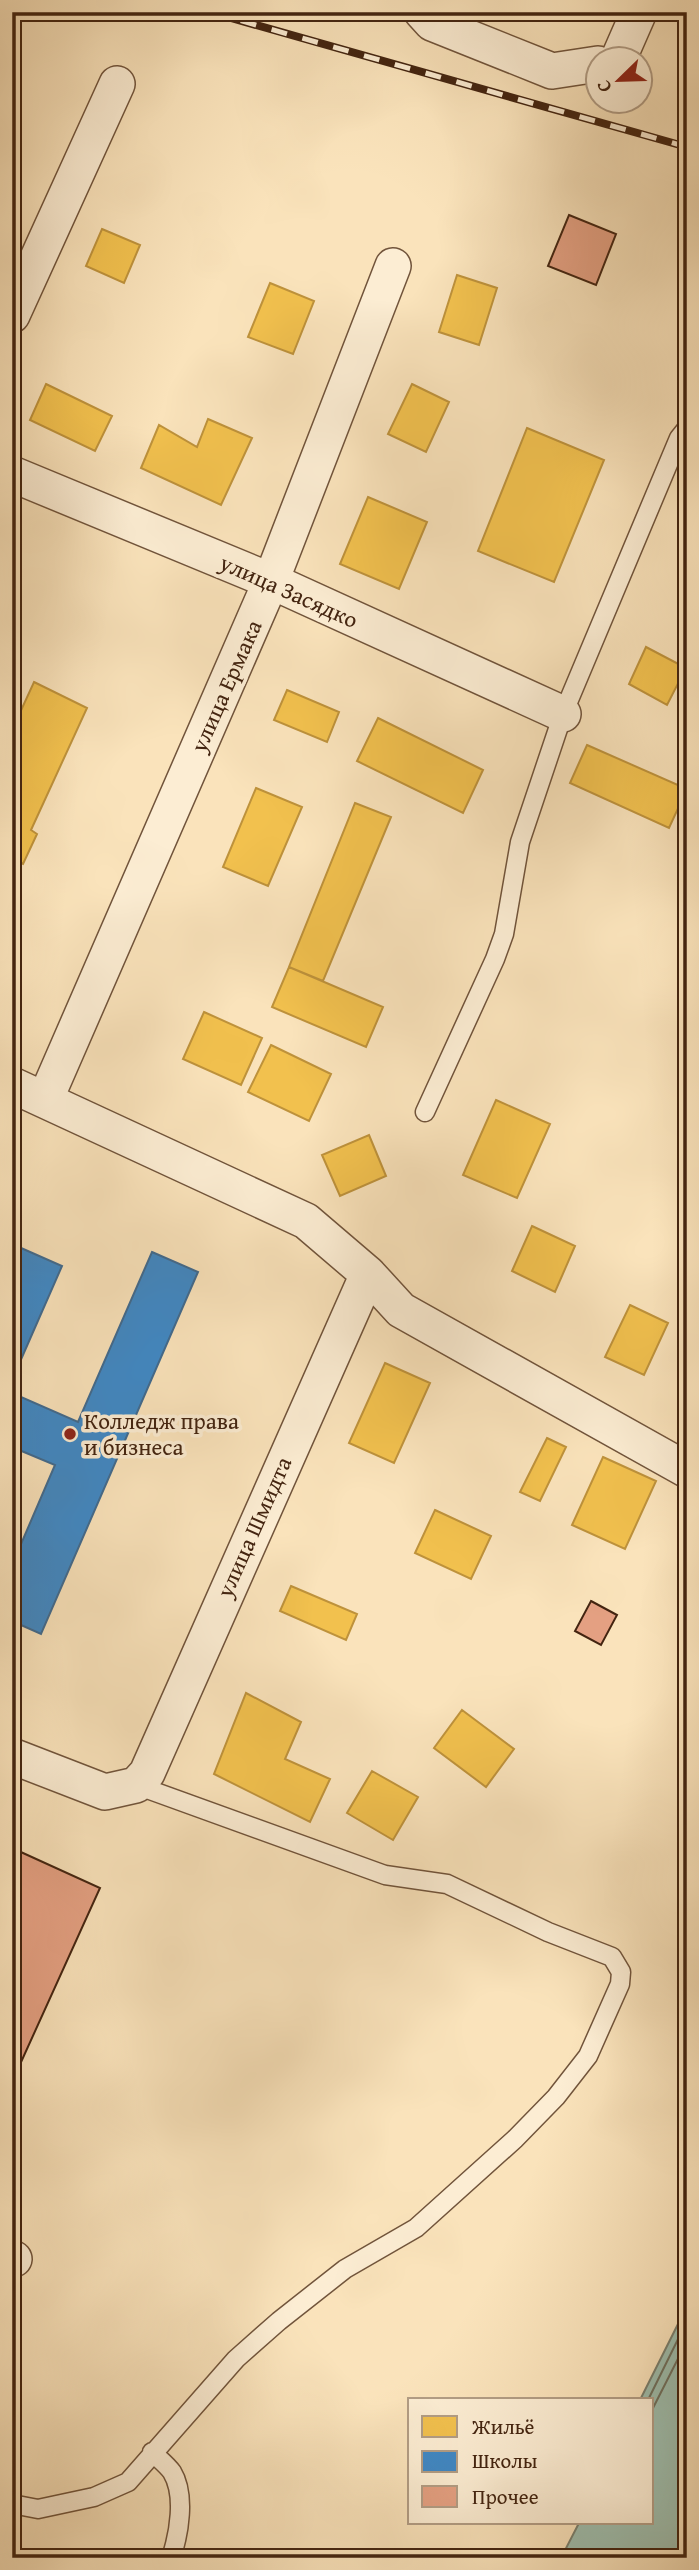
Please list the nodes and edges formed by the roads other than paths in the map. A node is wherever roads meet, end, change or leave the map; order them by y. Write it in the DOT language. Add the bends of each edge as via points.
graph roads {
  1 [pos="422,12"];
  2 [pos="639,12"];
  3 [pos="624,46"];
  4 [pos="584,66"];
  5 [pos="117,84"];
  6 [pos="393,266"];
  7 [pos="12,315"];
  8 [pos="687,428"];
  9 [pos="12,474"];
  10 [pos="271,581"];
  11 [pos="564,714"];
  12 [pos="12,1085"];
  13 [pos="45,1100"];
  14 [pos="425,1112"];
  15 [pos="368,1274"];
  16 [pos="687,1470"];
  17 [pos="12,1756"];
  18 [pos="121,1789"];
  19 [pos="152,2452"];
  20 [pos="12,2504"];
  21 [pos="171,2558"];
  1 -- 4 [label="street" via="432,23 552,71"];
  2 -- 3 [label="street"];
  5 -- 7 [label="street"];
  6 -- 10 [label="street, улица Ермака"];
  8 -- 11 [label="lane"];
  9 -- 10 [label="street, улица Засядко"];
  10 -- 11 [label="street, улица Засядко"];
  10 -- 13 [label="street, улица Ермака"];
  11 -- 14 [label="lane" via="520,842 504,934"];
  12 -- 13 [label="street"];
  13 -- 15 [label="street" via="306,1221"];
  15 -- 16 [label="street" via="401,1310"];
  15 -- 18 [label="street, улица Шмидта" via="147,1773"];
  17 -- 18 [label="street"];
  18 -- 19 [label="lane" via="385,1875 447,1884 612,1957 621,1972 588,2056 547,2105 416,2228 345,2269 279,2321 236,2360"];
  19 -- 20 [label="lane" via="128,2482 94,2497 38,2509"];
  19 -- 21 [label="lane" via="172,2472 180,2509"];
}
